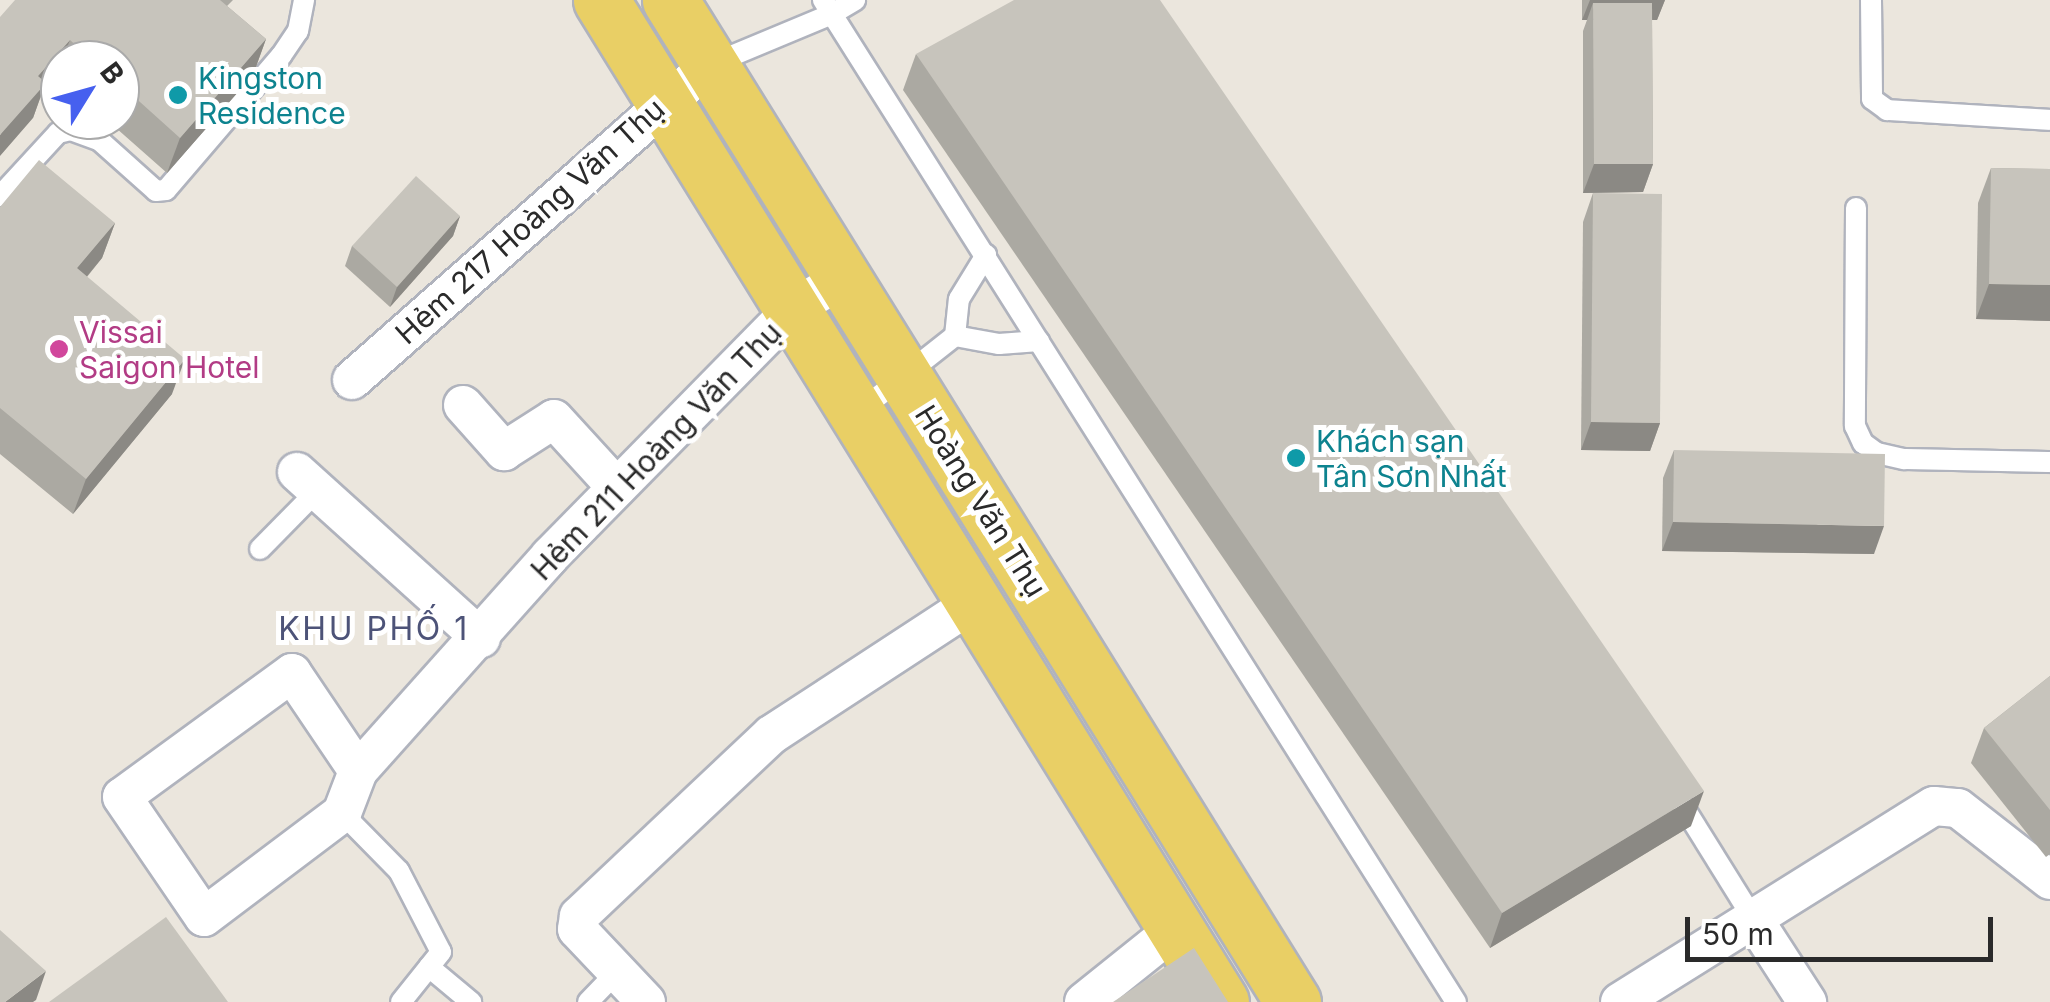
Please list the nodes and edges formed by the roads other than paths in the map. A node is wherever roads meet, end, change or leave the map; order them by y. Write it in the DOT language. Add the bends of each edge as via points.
graph roads {
  1 [pos="304,0"];
  2 [pos="601,0"];
  3 [pos="670,0"];
  4 [pos="854,0"];
  5 [pos="1871,0"];
  6 [pos="828,7"];
  7 [pos="710,64"];
  8 [pos="664,101"];
  9 [pos="2050,120"];
  10 [pos="0,196"];
  11 [pos="1856,208"];
  12 [pos="986,256"];
  13 [pos="843,278"];
  14 [pos="792,310"];
  15 [pos="955,336"];
  16 [pos="1039,341"];
  17 [pos="904,377"];
  18 [pos="352,380"];
  19 [pos="463,406"];
  20 [pos="856,414"];
  21 [pos="2050,462"];
  22 [pos="308,481"];
  23 [pos="617,488"];
  24 [pos="260,549"];
  25 [pos="973,604"];
  26 [pos="481,638"];
  27 [pos="358,771"];
  28 [pos="1671,786"];
  29 [pos="342,814"];
  30 [pos="2050,880"];
  31 [pos="1754,920"];
  32 [pos="1175,929"];
  33 [pos="429,967"];
  34 [pos="618,972"];
  35 [pos="402,1002"];
  36 [pos="470,1002"];
  37 [pos="588,1002"];
  38 [pos="646,1002"];
  39 [pos="1084,1002"];
  40 [pos="1221,1002"];
  41 [pos="1293,1002"];
  42 [pos="1456,1002"];
  43 [pos="1620,1002"];
  44 [pos="1807,1002"];
  1 -- 10 [label="lane" via="298,31 281,56 162,193 98,140 70,130 58,133"];
  2 -- 8 [label="main road, Hoàng Văn Thụ"];
  3 -- 7 [label="main road, Hoàng Văn Thụ"];
  4 -- 6 [label="lane"];
  5 -- 9 [label="lane" via="1872,99 1887,110"];
  6 -- 7 [label="lane"];
  6 -- 12 [label="lane"];
  7 -- 8 [label="street, Hẻm 217 Hoàng Văn Thụ"];
  7 -- 13 [label="main road, Hoàng Văn Thụ"];
  8 -- 14 [label="main road, Hoàng Văn Thụ"];
  8 -- 18 [label="street, Hẻm 217 Hoàng Văn Thụ"];
  11 -- 21 [label="lane" via="1855,426 1863,443 1904,459"];
  12 -- 15 [label="lane" via="959,300"];
  12 -- 16 [label="lane"];
  13 -- 14 [label="street, Hẻm 211 Hoàng Văn Thụ"];
  13 -- 17 [label="main road, Hoàng Văn Thụ"];
  14 -- 20 [label="main road, Hoàng Văn Thụ"];
  14 -- 23 [label="street, Hẻm 211 Hoàng Văn Thụ"];
  15 -- 16 [label="lane" via="999,344"];
  15 -- 17 [label="lane"];
  16 -- 42 [label="lane"];
  17 -- 20 [label="lane"];
  17 -- 41 [label="main road, Hoàng Văn Thụ"];
  19 -- 23 [label="street" via="504,451 554,419"];
  20 -- 25 [label="main road, Hoàng Văn Thụ"];
  22 -- 24 [label="lane"];
  22 -- 26 [label="street"];
  23 -- 26 [label="street, Hẻm 211 Hoàng Văn Thụ"];
  25 -- 32 [label="main road, Hoàng Văn Thụ"];
  25 -- 34 [label="street" via="771,735 579,916 577,929"];
  26 -- 27 [label="street, Hẻm 211 Hoàng Văn Thụ"];
  27 -- 29 [label="street, Hẻm 211 Hoàng Văn Thụ"];
  27 -- 29 [label="street" via="292,673 122,797 204,917"];
  28 -- 31 [label="lane"];
  29 -- 33 [label="lane" via="399,871 441,952"];
  30 -- 31 [label="street" via="1958,808 1934,806"];
  31 -- 43 [label="street"];
  31 -- 44 [label="street"];
  32 -- 39 [label="street"];
  32 -- 40 [label="main road, Hoàng Văn Thụ"];
  33 -- 35 [label="lane"];
  33 -- 36 [label="lane"];
  34 -- 37 [label="lane"];
  34 -- 38 [label="street"];
}
